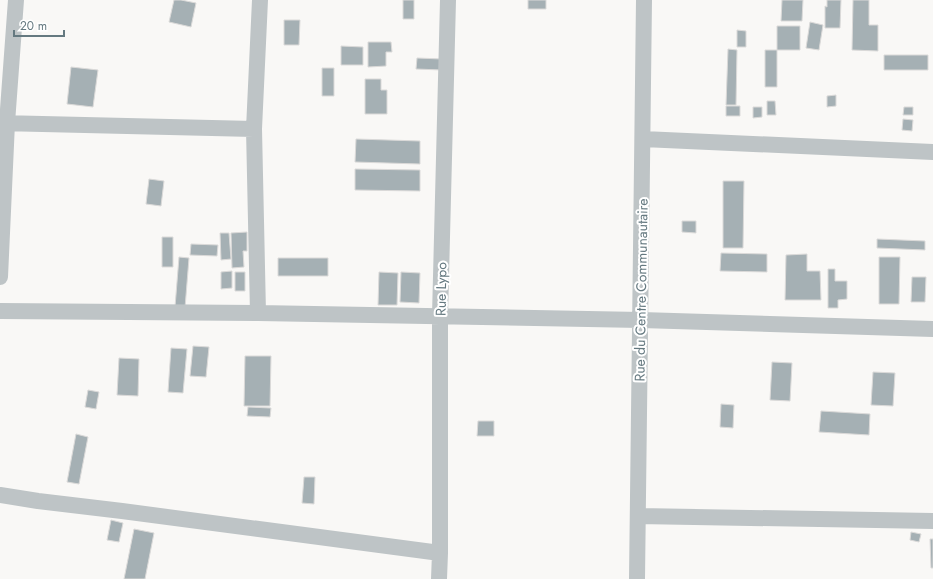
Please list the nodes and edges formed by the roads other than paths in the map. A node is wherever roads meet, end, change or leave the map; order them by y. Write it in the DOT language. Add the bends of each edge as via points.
graph roads {
  1 [pos="16,0"];
  2 [pos="260,0"];
  3 [pos="448,0"];
  4 [pos="644,0"];
  5 [pos="4,123"];
  6 [pos="254,129"];
  7 [pos="642,139"];
  8 [pos="933,152"];
  9 [pos="0,277"];
  10 [pos="0,311"];
  11 [pos="258,313"];
  12 [pos="440,316"];
  13 [pos="641,320"];
  14 [pos="933,329"];
  15 [pos="0,495"];
  16 [pos="638,516"];
  17 [pos="933,521"];
  18 [pos="440,553"];
  19 [pos="439,579"];
  20 [pos="638,579"];
  1 -- 5 [label="street"];
  2 -- 6 [label="street"];
  3 -- 12 [label="street, Rue Lypo"];
  4 -- 7 [label="street, Rue du Centre Communautaire"];
  5 -- 6 [label="street"];
  5 -- 9 [label="street"];
  6 -- 11 [label="street"];
  7 -- 8 [label="street"];
  7 -- 13 [label="street, Rue du Centre Communautaire"];
  10 -- 11 [label="street"];
  11 -- 12 [label="street"];
  12 -- 13 [label="street"];
  12 -- 18 [label="street, Rue Lypo"];
  13 -- 14 [label="street"];
  13 -- 16 [label="street, Rue du Centre Communautaire"];
  15 -- 18 [label="street"];
  16 -- 17 [label="street"];
  16 -- 20 [label="street, Rue du Centre Communautaire"];
  18 -- 19 [label="street, Rue Lypo"];
}
